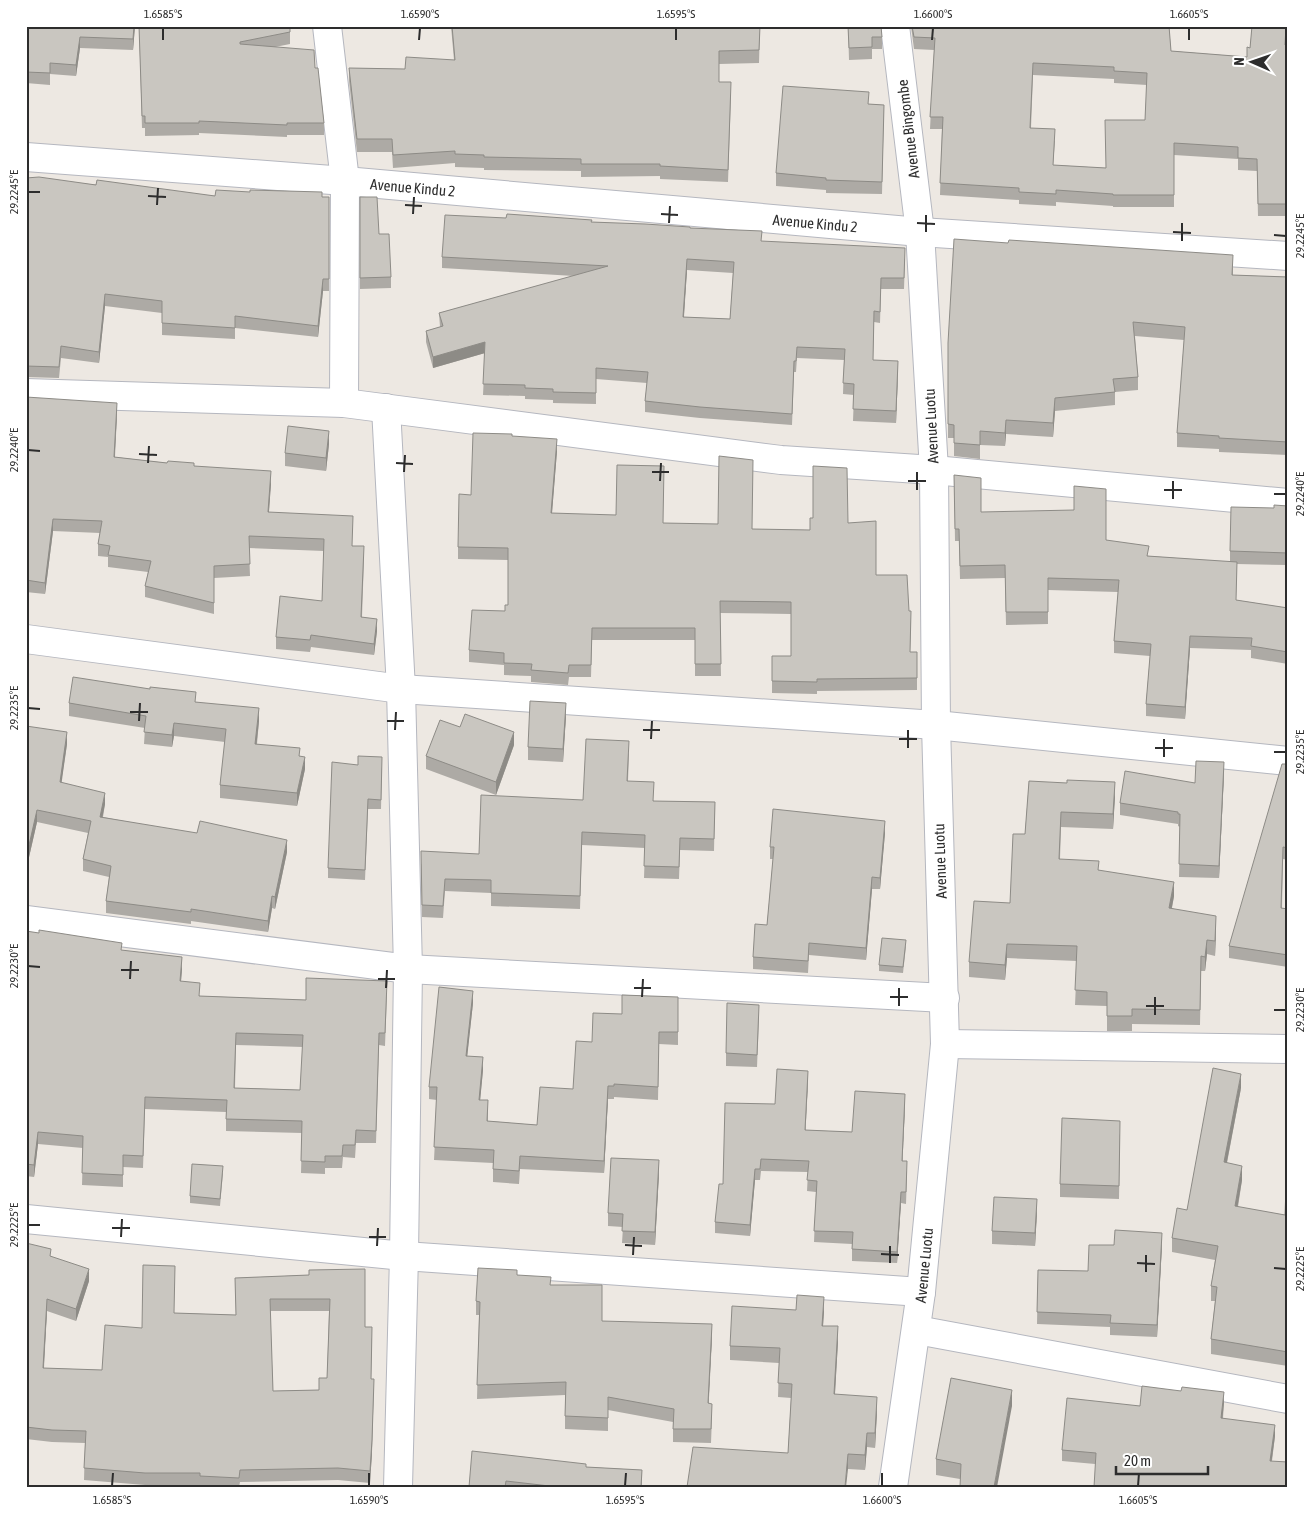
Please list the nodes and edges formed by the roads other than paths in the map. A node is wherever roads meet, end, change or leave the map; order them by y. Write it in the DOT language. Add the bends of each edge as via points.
graph roads {
  1 [pos="327,26"];
  2 [pos="895,26"];
  3 [pos="26,157"];
  4 [pos="344,181"];
  5 [pos="920,232"];
  6 [pos="1288,256"];
  7 [pos="26,393"];
  8 [pos="344,403"];
  9 [pos="386,408"];
  10 [pos="934,470"];
  11 [pos="1288,503"];
  12 [pos="26,639"];
  13 [pos="401,689"];
  14 [pos="936,725"];
  15 [pos="1288,761"];
  16 [pos="26,920"];
  17 [pos="408,969"];
  18 [pos="944,998"];
  19 [pos="945,1044"];
  20 [pos="1288,1049"];
  21 [pos="26,1220"];
  22 [pos="404,1256"];
  23 [pos="922,1292"];
  24 [pos="916,1330"];
  25 [pos="1288,1399"];
  26 [pos="398,1487"];
  27 [pos="893,1487"];
  1 -- 4 [label="street"];
  2 -- 5 [label="street, Avenue Bingombe"];
  3 -- 4 [label="street, Avenue Kindu 2"];
  4 -- 5 [label="street, Avenue Kindu 2"];
  4 -- 8 [label="street"];
  5 -- 6 [label="street, Avenue Kindu 2"];
  5 -- 10 [label="street, Avenue Luotu"];
  7 -- 8 [label="street"];
  8 -- 9 [label="street"];
  9 -- 10 [label="street" via="781,460"];
  9 -- 13 [label="street"];
  10 -- 11 [label="street"];
  10 -- 14 [label="street, Avenue Luotu"];
  12 -- 13 [label="street"];
  13 -- 14 [label="street"];
  13 -- 17 [label="street"];
  14 -- 15 [label="street"];
  14 -- 18 [label="street, Avenue Luotu"];
  16 -- 17 [label="street"];
  17 -- 18 [label="street"];
  17 -- 22 [label="street"];
  18 -- 19 [label="street, Avenue Luotu"];
  19 -- 20 [label="street"];
  19 -- 23 [label="street, Avenue Luotu"];
  21 -- 22 [label="street"];
  22 -- 23 [label="street"];
  22 -- 26 [label="street"];
  23 -- 24 [label="street, Avenue Luotu"];
  24 -- 25 [label="street"];
  24 -- 27 [label="street, Avenue Luotu"];
}
